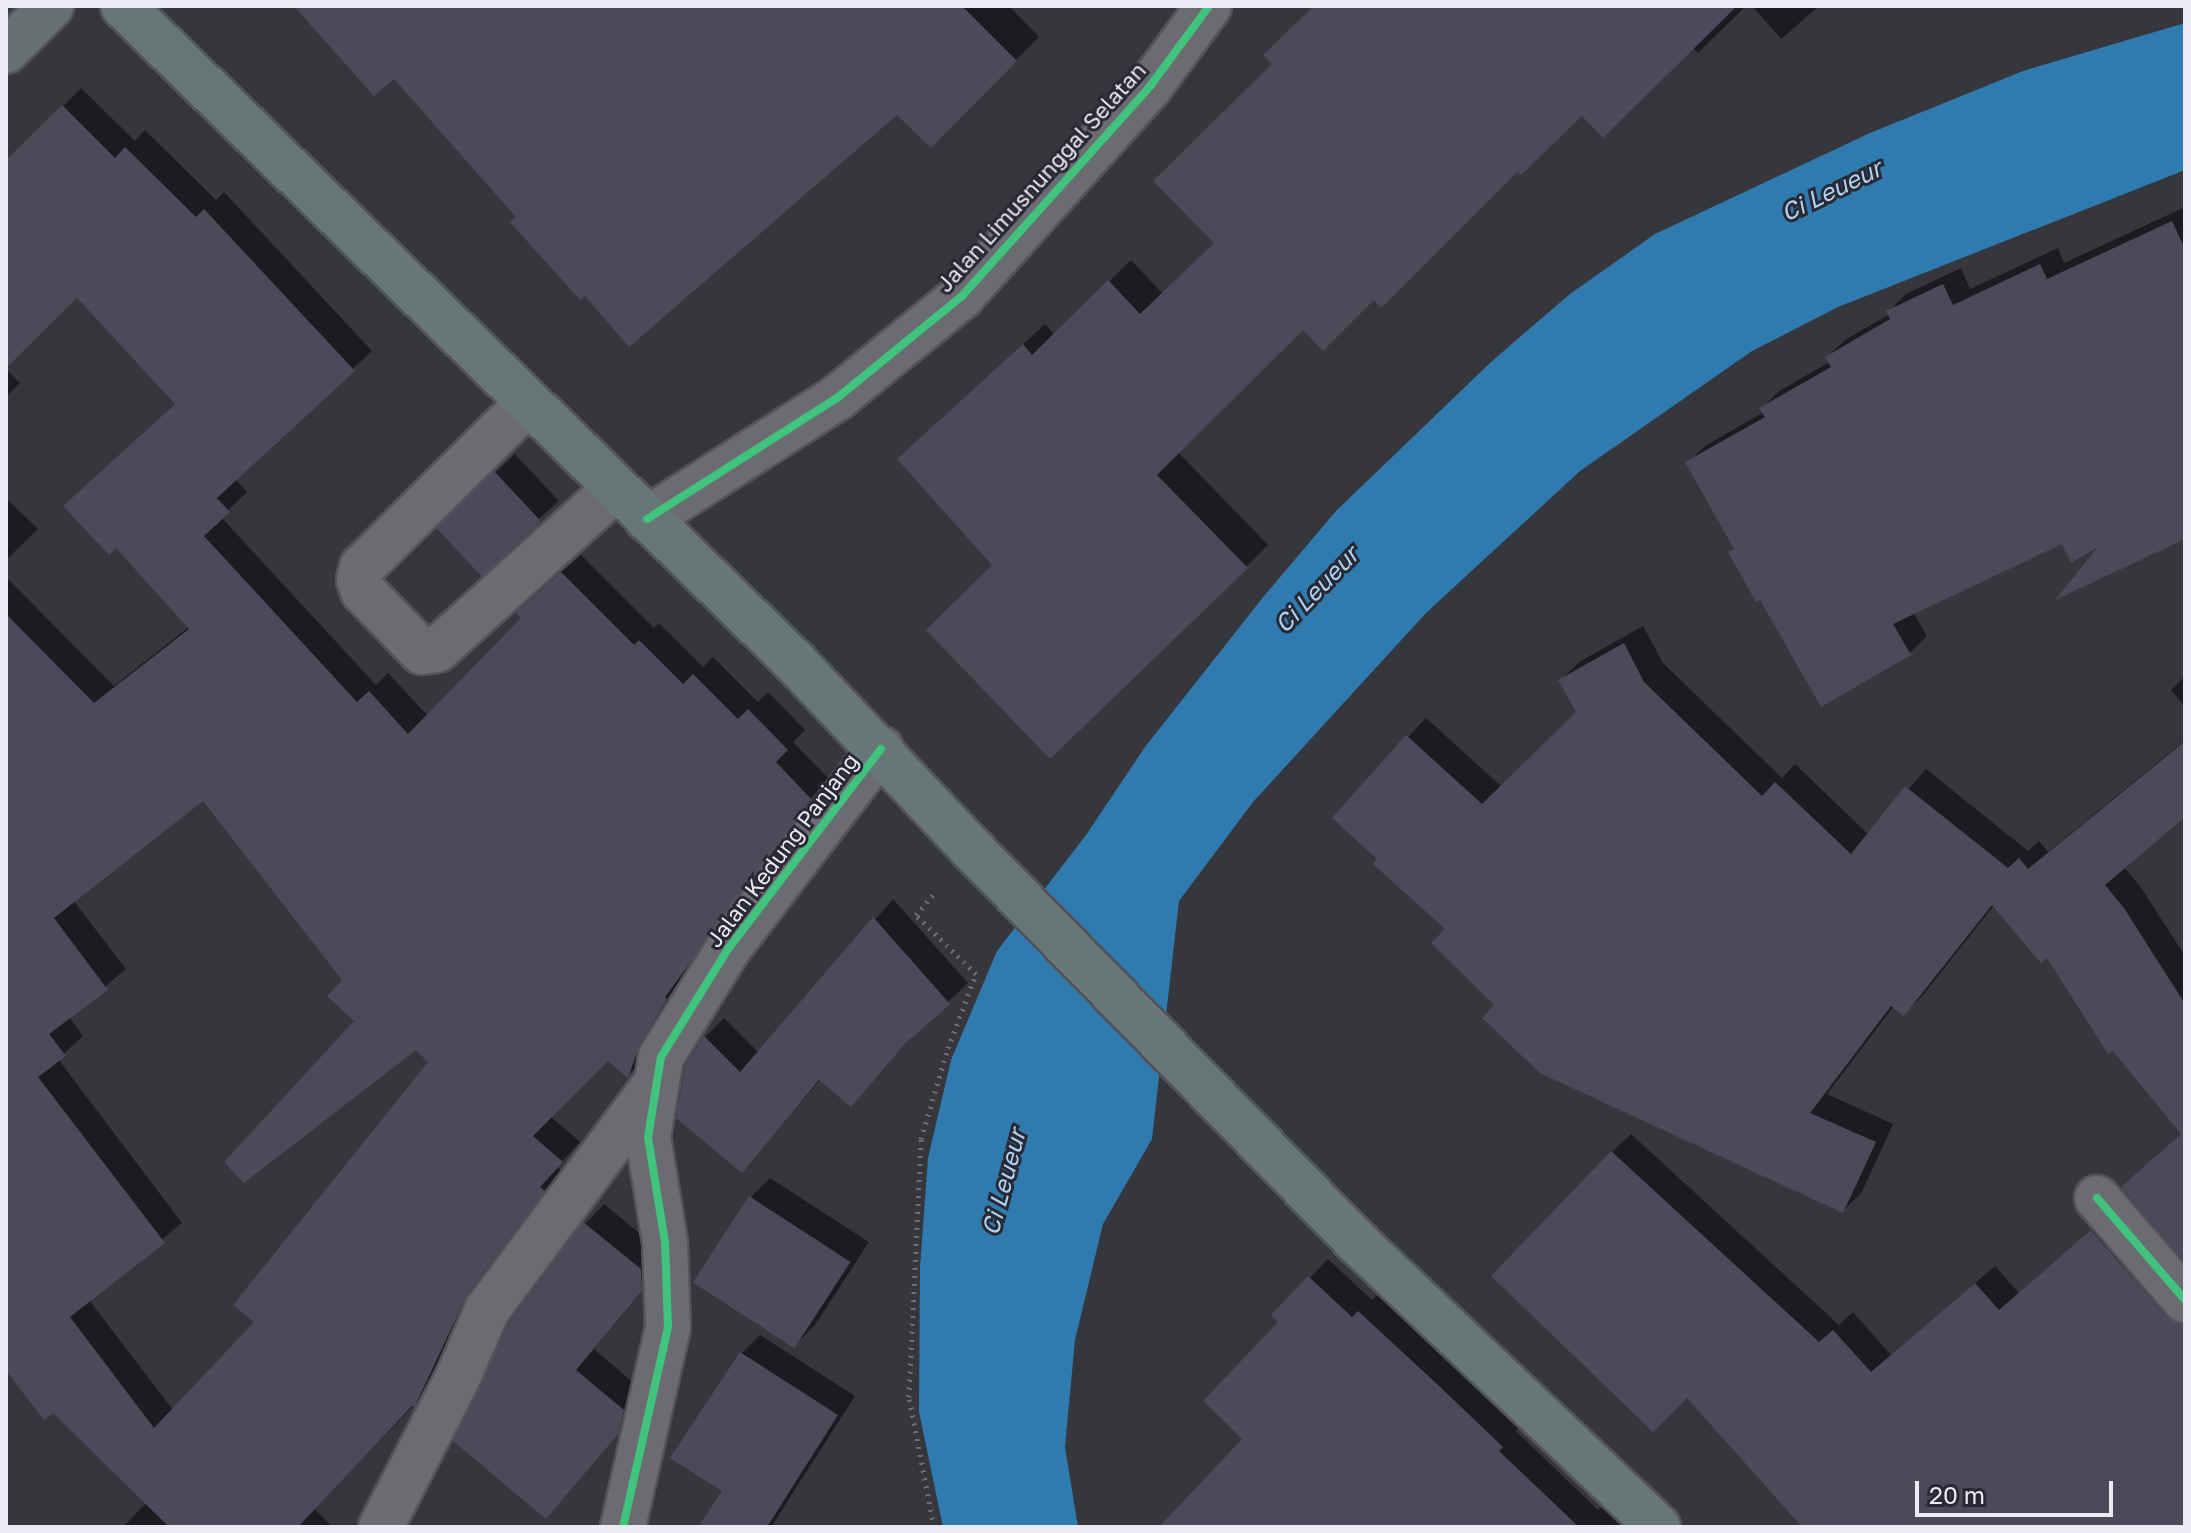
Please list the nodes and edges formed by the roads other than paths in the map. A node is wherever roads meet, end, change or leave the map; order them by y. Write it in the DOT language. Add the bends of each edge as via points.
graph roads {
  1 [pos="51,6"];
  2 [pos="123,6"];
  3 [pos="1209,6"];
  4 [pos="6,51"];
  5 [pos="527,404"];
  6 [pos="615,489"];
  7 [pos="647,519"];
  8 [pos="881,749"];
  9 [pos="657,1082"];
  10 [pos="2097,1198"];
  11 [pos="2185,1300"];
  12 [pos="381,1527"];
  13 [pos="623,1527"];
  14 [pos="1658,1527"];
  1 -- 4 [label="main road"];
  2 -- 5 [label="highway"];
  3 -- 7 [label="street, Jalan Limusnunggal Selatan" via="1151,85 962,296 837,398"];
  5 -- 6 [label="highway"];
  5 -- 6 [label="street" via="362,567 363,591 422,652 437,650"];
  6 -- 7 [label="highway"];
  7 -- 8 [label="highway"];
  8 -- 9 [label="street, Jalan Kedung Panjang" via="728,949 661,1057"];
  8 -- 14 [label="highway" via="1369,1254"];
  9 -- 12 [label="street" via="487,1310 454,1387"];
  9 -- 13 [label="street, Jalan Kedung Panjang" via="648,1137 665,1242 668,1327"];
  10 -- 11 [label="street"];
}
